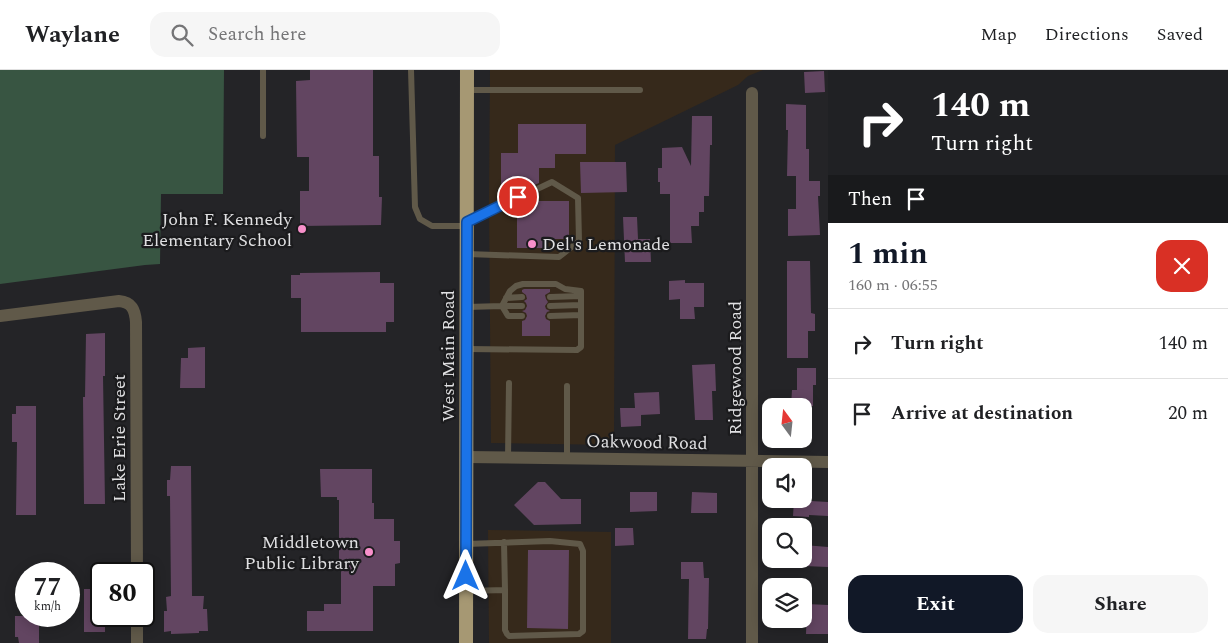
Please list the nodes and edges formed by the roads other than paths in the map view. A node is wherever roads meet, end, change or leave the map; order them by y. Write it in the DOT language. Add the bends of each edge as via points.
graph roads {
  1 [pos="263,70"];
  2 [pos="411,70"];
  3 [pos="467,70"];
  4 [pos="467,90"];
  5 [pos="640,90"];
  6 [pos="752,93"];
  7 [pos="264,136"];
  8 [pos="467,224"];
  9 [pos="467,254"];
  10 [pos="581,296"];
  11 [pos="522,297"];
  12 [pos="550,297"];
  13 [pos="506,298"];
  14 [pos="581,305"];
  15 [pos="502,306"];
  16 [pos="522,306"];
  17 [pos="550,306"];
  18 [pos="466,307"];
  19 [pos="581,315"];
  20 [pos="0,316"];
  21 [pos="522,316"];
  22 [pos="550,316"];
  23 [pos="466,350"];
  24 [pos="509,383"];
  25 [pos="568,386"];
  26 [pos="466,457"];
  27 [pos="508,458"];
  28 [pos="567,459"];
  29 [pos="753,461"];
  30 [pos="828,462"];
  31 [pos="504,542"];
  32 [pos="466,544"];
  33 [pos="137,562"];
  34 [pos="505,590"];
  35 [pos="466,591"];
  36 [pos="137,627"];
  37 [pos="137,643"];
  38 [pos="466,643"];
  39 [pos="752,643"];
  1 -- 7 [label="lane"];
  2 -- 8 [label="lane" via="415,207 420,219 432,226"];
  3 -- 4 [label="highway, West Main Road"];
  4 -- 5 [label="lane"];
  4 -- 8 [label="highway, West Main Road"];
  6 -- 29 [label="street, Ridgewood Road"];
  8 -- 9 [label="highway, West Main Road"];
  8 -- 9 [label="lane" via="552,182 578,198 579,241 559,257"];
  9 -- 18 [label="highway, West Main Road"];
  10 -- 12 [label="lane"];
  10 -- 13 [label="lane" via="581,291 556,284 524,284 516,286"];
  10 -- 14 [label="lane"];
  11 -- 13 [label="lane"];
  13 -- 15 [label="lane"];
  14 -- 17 [label="lane"];
  14 -- 19 [label="lane"];
  15 -- 16 [label="lane"];
  15 -- 18 [label="lane"];
  15 -- 21 [label="lane" via="508,316"];
  18 -- 23 [label="highway, West Main Road"];
  19 -- 22 [label="lane"];
  19 -- 23 [label="lane" via="581,347 576,350"];
  20 -- 33 [label="street, Lake Erie Street" via="119,301 130,304 135,311"];
  23 -- 26 [label="highway, West Main Road"];
  24 -- 27 [label="lane"];
  25 -- 28 [label="lane"];
  26 -- 27 [label="street, Oakwood Road"];
  26 -- 32 [label="highway, West Main Road"];
  27 -- 28 [label="street, Oakwood Road"];
  28 -- 29 [label="street, Oakwood Road"];
  29 -- 30 [label="street, Oakwood Road"];
  29 -- 39 [label="street, Ridgewood Road"];
  31 -- 32 [label="lane"];
  31 -- 34 [label="lane"];
  31 -- 34 [label="lane" via="580,544 584,551 584,631 579,634 509,636 505,630"];
  32 -- 35 [label="highway, West Main Road"];
  34 -- 35 [label="lane"];
  35 -- 38 [label="highway, West Main Road"];
  36 -- 37 [label="street"];
}
